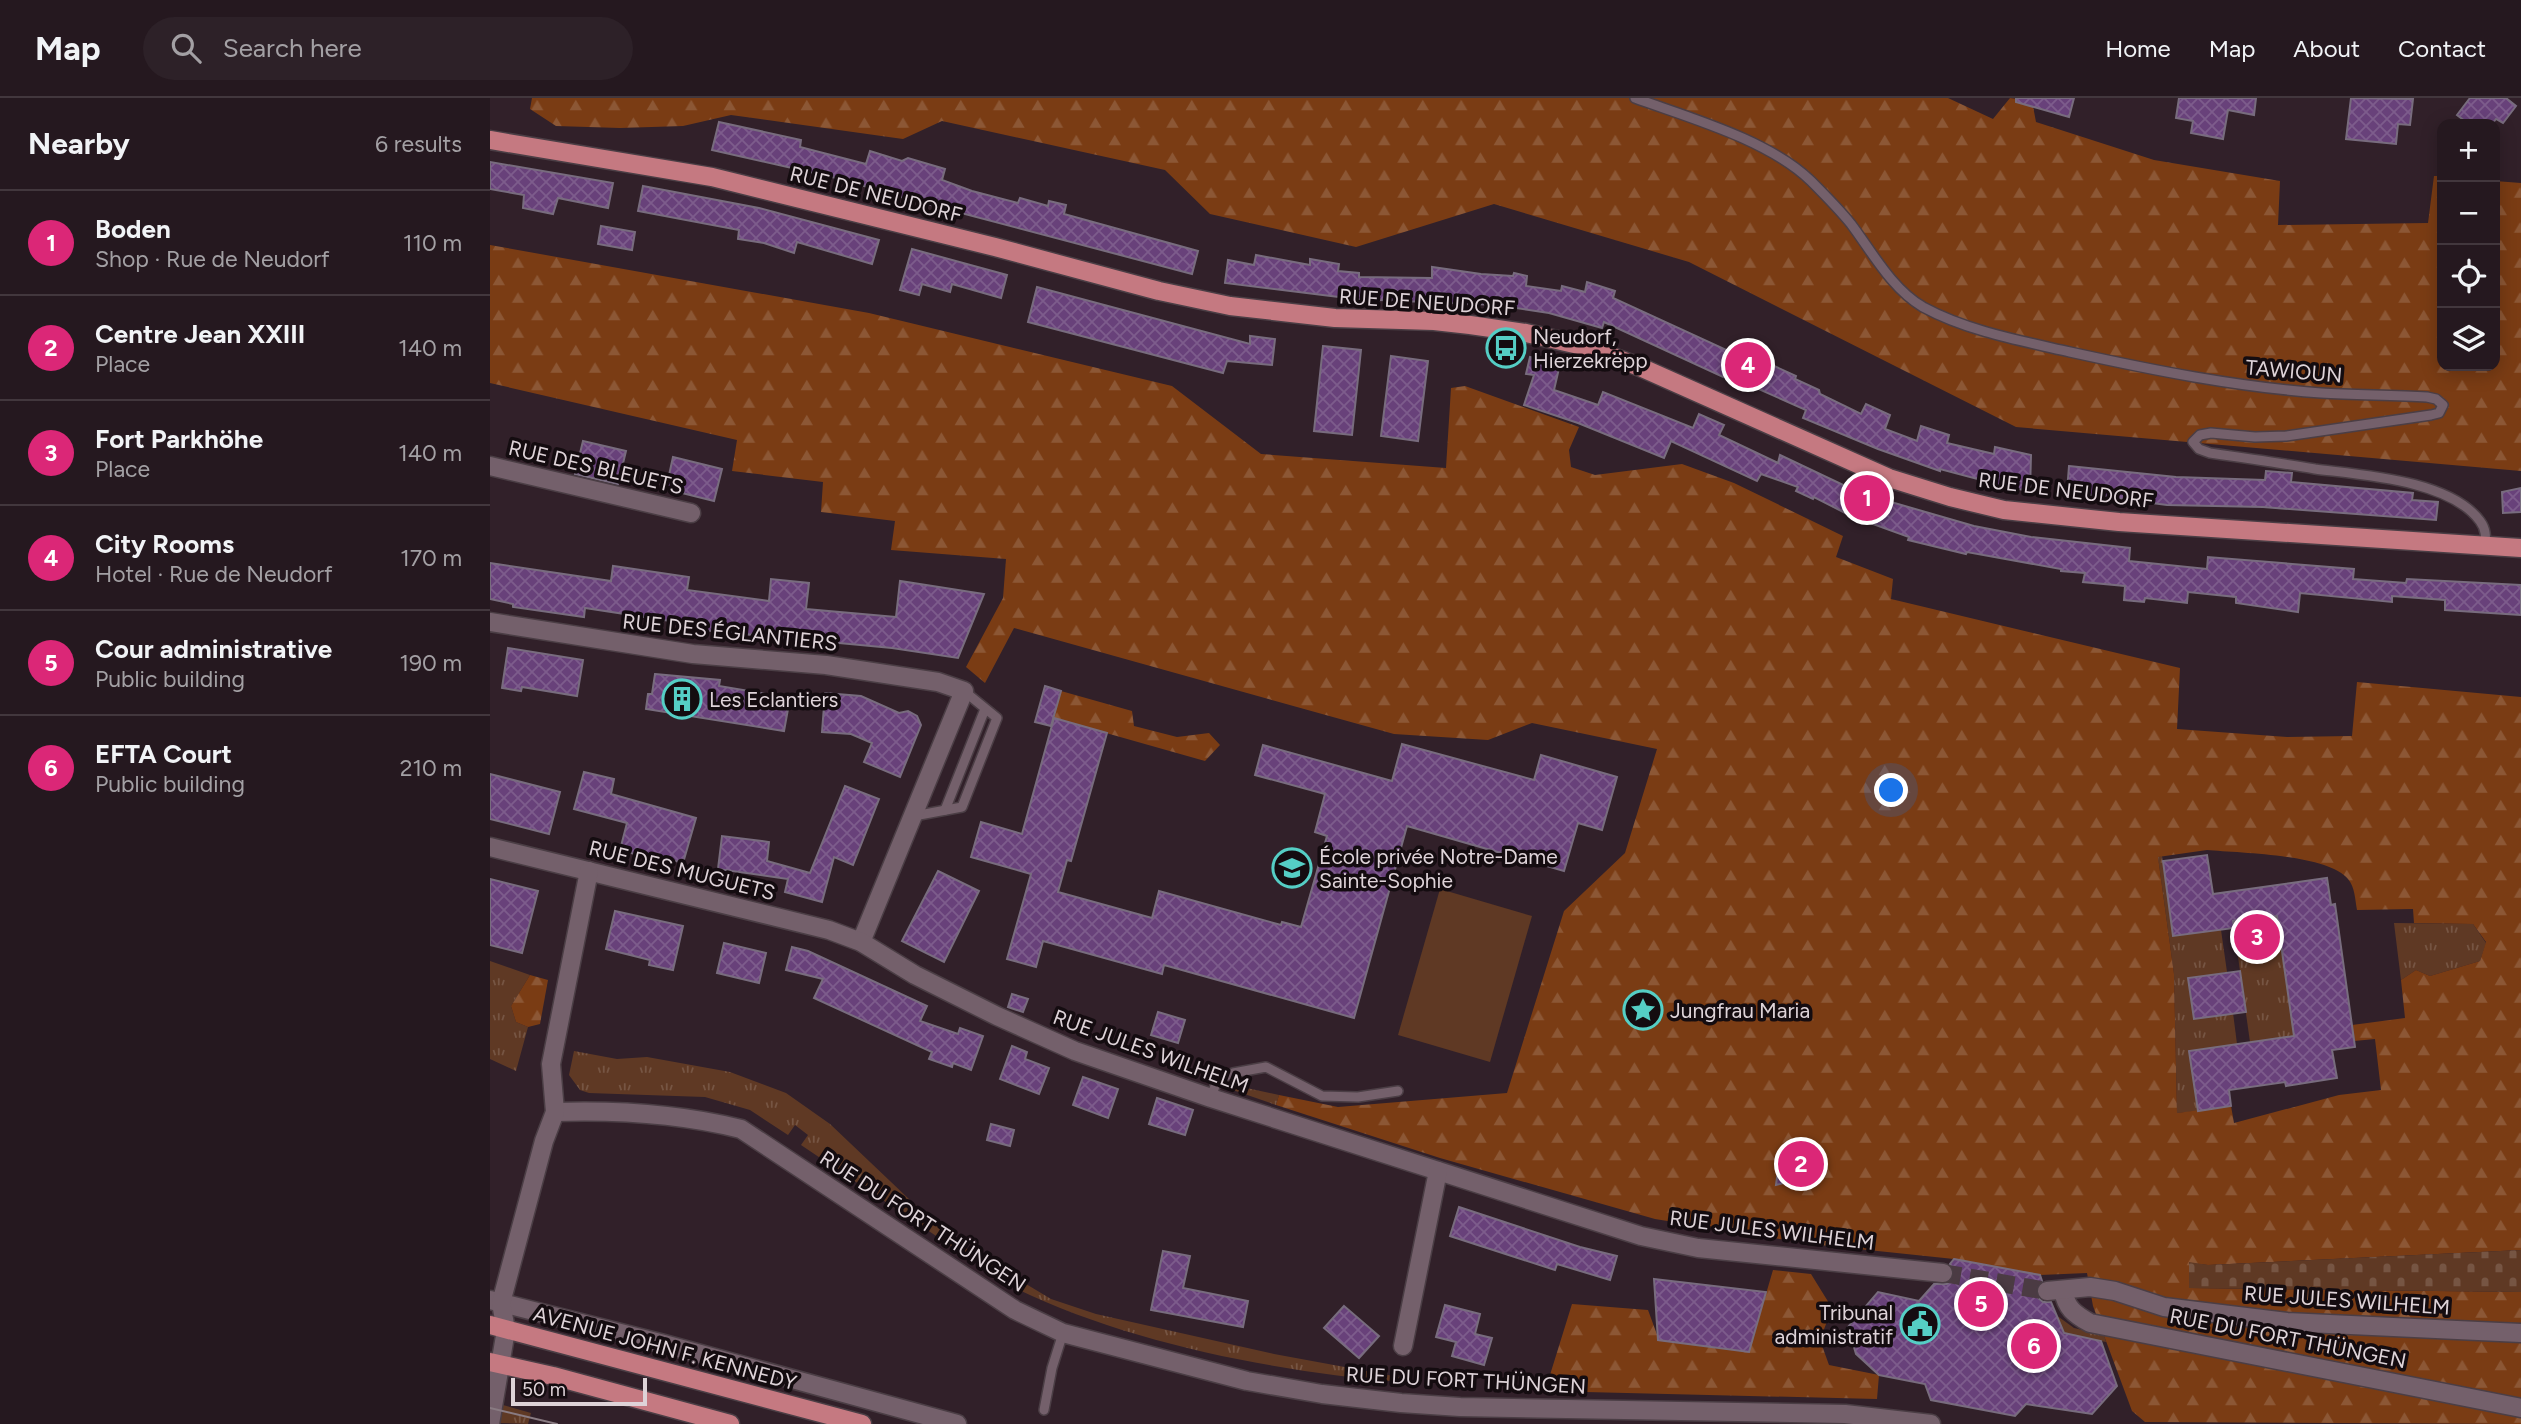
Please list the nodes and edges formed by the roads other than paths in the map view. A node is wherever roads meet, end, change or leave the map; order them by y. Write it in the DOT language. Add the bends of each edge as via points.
graph roads {
  1 [pos="1635,98"];
  2 [pos="490,140"];
  3 [pos="490,466"];
  4 [pos="691,513"];
  5 [pos="2486,546"];
  6 [pos="2517,548"];
  7 [pos="490,622"];
  8 [pos="964,691"];
  9 [pos="985,709"];
  10 [pos="945,810"];
  11 [pos="914,816"];
  12 [pos="490,847"];
  13 [pos="589,872"];
  14 [pos="862,942"];
  15 [pos="1398,1091"];
  16 [pos="1211,1098"];
  17 [pos="555,1112"];
  18 [pos="1438,1171"];
  19 [pos="1943,1273"];
  20 [pos="2055,1291"];
  21 [pos="494,1306"];
  22 [pos="498,1328"];
  23 [pos="2521,1332"];
  24 [pos="1063,1333"];
  25 [pos="1403,1346"];
  26 [pos="495,1363"];
  27 [pos="817,1385"];
  28 [pos="2521,1408"];
  29 [pos="1044,1410"];
  30 [pos="828,1415"];
  31 [pos="1627,1418"];
  32 [pos="1847,1419"];
  33 [pos="490,1424"];
  34 [pos="730,1424"];
  35 [pos="862,1424"];
  36 [pos="957,1424"];
  37 [pos="1931,1424"];
  1 -- 5 [label="lane, TAWIOUN" via="1765,149 1808,179 1848,220 1903,293 1970,326 2111,360 2231,382 2320,393 2437,399 2443,405 2431,415 2286,436 2211,433 2193,442 2210,453 2389,479 2449,497 2481,522"];
  2 -- 5 [label="main road, RUE DE NEUDORF" via="712,177 1230,306 1324,317 1470,325 1583,346 1889,478 2004,510"];
  3 -- 4 [label="street, RUE DES BLEUETS"];
  5 -- 6 [label="main road, RUE DE NEUDORF"];
  7 -- 8 [label="street, RUE DES ÉGLANTIERS" via="693,654 826,665 938,682"];
  8 -- 9 [label="lane"];
  8 -- 11 [label="street"];
  9 -- 10 [label="lane"];
  9 -- 10 [label="lane" via="997,718 962,807"];
  10 -- 11 [label="lane"];
  11 -- 14 [label="street"];
  12 -- 13 [label="street, RUE DES MUGUETS"];
  13 -- 14 [label="street, RUE DES MUGUETS" via="808,924"];
  13 -- 17 [label="street" via="551,1064"];
  14 -- 16 [label="street, RUE JULES WILHELM" via="915,975 1075,1051"];
  15 -- 16 [label="lane" via="1322,1096 1266,1067 1217,1080"];
  16 -- 18 [label="street, RUE JULES WILHELM"];
  17 -- 21 [label="street"];
  17 -- 24 [label="street, RUE DU FORT THÜNGEN" via="704,1120 741,1129 983,1290"];
  18 -- 19 [label="street, RUE JULES WILHELM" via="1641,1236"];
  18 -- 25 [label="street"];
  20 -- 23 [label="street, RUE JULES WILHELM" via="2091,1287 2164,1307 2287,1322"];
  20 -- 28 [label="street, RUE DU FORT THÜNGEN" via="2076,1315 2090,1322"];
  21 -- 22 [label="street"];
  21 -- 27 [label="street, AVENUE JOHN F. KENNEDY"];
  22 -- 26 [label="street"];
  22 -- 30 [label="main road, AVENUE JOHN F. KENNEDY"];
  24 -- 29 [label="lane"];
  24 -- 31 [label="street, RUE DU FORT THÜNGEN" via="1247,1381 1322,1394"];
  26 -- 33 [label="street"];
  26 -- 34 [label="main road"];
  27 -- 30 [label="street, AVENUE JOHN F. KENNEDY"];
  27 -- 36 [label="street, AVENUE JOHN F. KENNEDY"];
  30 -- 35 [label="main road, AVENUE JOHN F. KENNEDY"];
  31 -- 32 [label="street, RUE DU FORT THÜNGEN"];
  32 -- 37 [label="street, RUE DU FORT THÜNGEN"];
}
